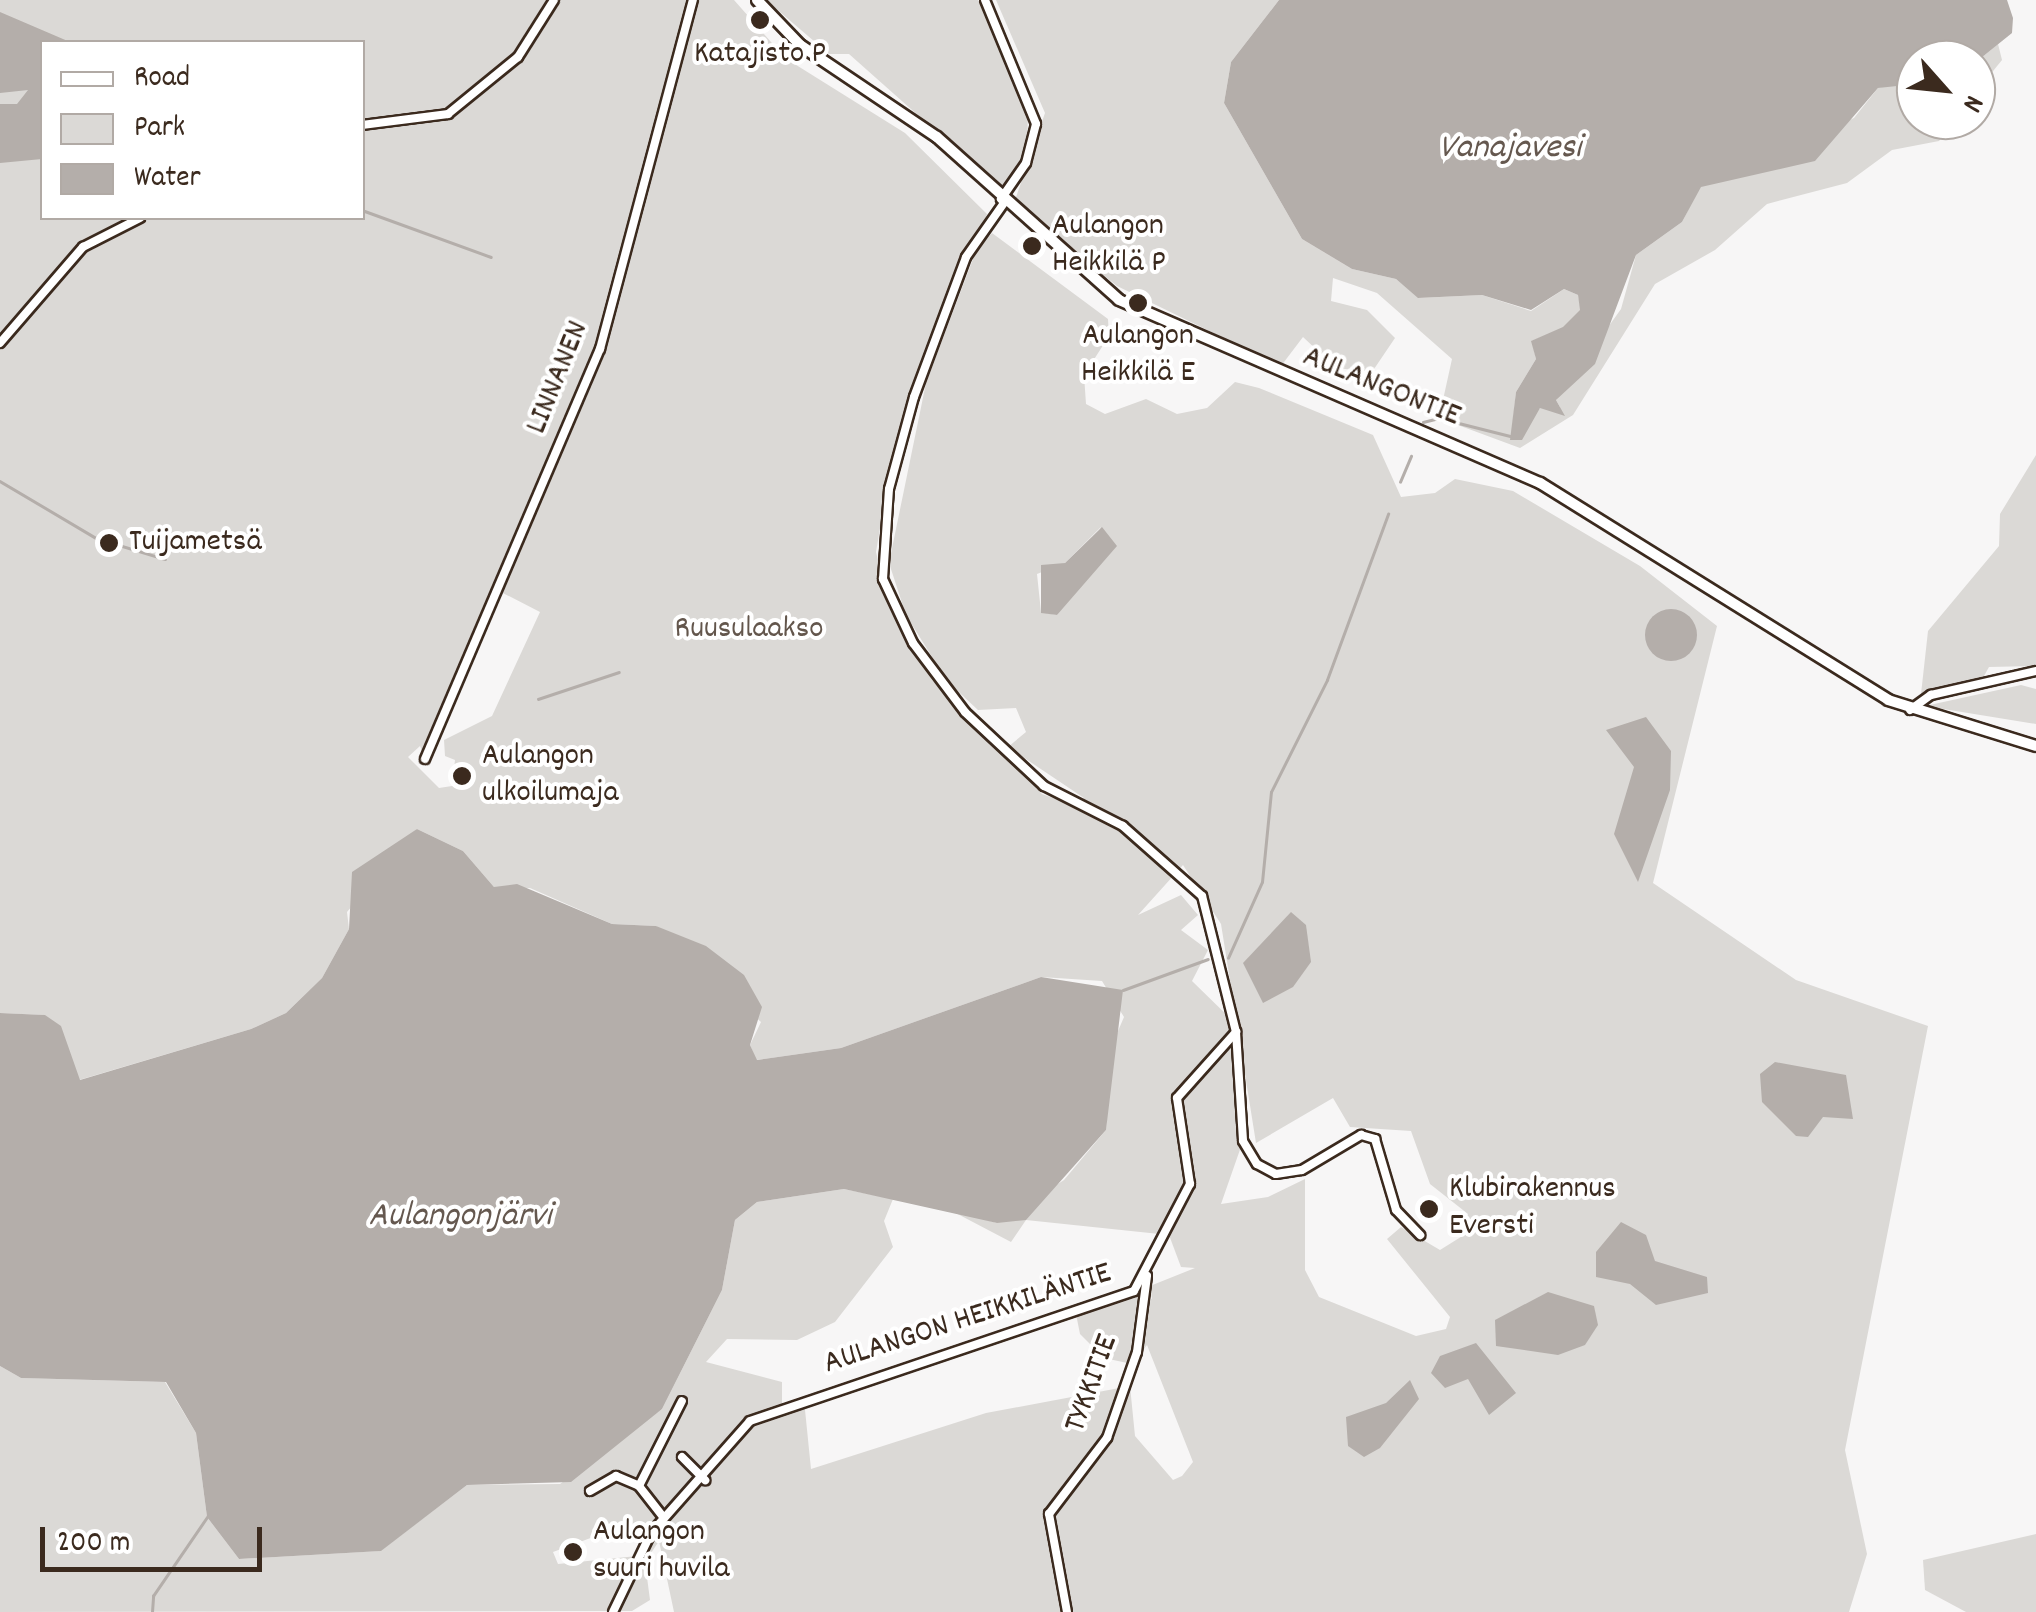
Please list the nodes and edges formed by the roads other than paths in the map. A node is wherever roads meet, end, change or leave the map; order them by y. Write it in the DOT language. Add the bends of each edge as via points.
graph roads {
  1 [pos="554,0"];
  2 [pos="693,0"];
  3 [pos="756,0"];
  4 [pos="985,0"];
  5 [pos="365,126"];
  6 [pos="1002,201"];
  7 [pos="136,220"];
  8 [pos="0,344"];
  9 [pos="2036,671"];
  10 [pos="1910,710"];
  11 [pos="2036,746"];
  12 [pos="425,759"];
  13 [pos="1236,1032"];
  14 [pos="1420,1235"];
  15 [pos="1147,1276"];
  16 [pos="682,1400"];
  17 [pos="682,1457"];
  18 [pos="704,1480"];
  19 [pos="640,1486"];
  20 [pos="590,1492"];
  21 [pos="664,1518"];
  22 [pos="614,1612"];
  23 [pos="1067,1612"];
  1 -- 5 [label="street" via="518,57 448,114"];
  2 -- 12 [label="street, LINNANEN" via="600,349"];
  3 -- 6 [label="street, AULANGONTIE" via="800,45 937,137"];
  4 -- 6 [label="street" via="1036,124 1026,163"];
  6 -- 10 [label="street, AULANGONTIE" via="1119,300 1540,483"];
  6 -- 13 [label="street" via="966,257 914,398 884,520 883,579 913,642 964,712 1044,786 1123,826 1202,896"];
  7 -- 8 [label="street" via="83,248"];
  9 -- 10 [label="street" via="1931,695"];
  10 -- 11 [label="street, AULANGONTIE"];
  13 -- 14 [label="street" via="1244,1141 1257,1164 1276,1174 1302,1170 1361,1135 1375,1139 1396,1210"];
  13 -- 15 [label="street, AULANGON HEIKKILÄNTIE" via="1177,1098 1190,1184"];
  15 -- 18 [label="street, AULANGON HEIKKILÄNTIE" via="1115,1302 750,1421"];
  15 -- 23 [label="street, TYKKITIE" via="1137,1351 1107,1438 1049,1514"];
  16 -- 19 [label="street"];
  17 -- 18 [label="street"];
  18 -- 21 [label="street, AULANGON HEIKKILÄNTIE"];
  19 -- 20 [label="street" via="616,1476"];
  19 -- 21 [label="street"];
  21 -- 22 [label="street, AULANGON HEIKKILÄNTIE"];
}
